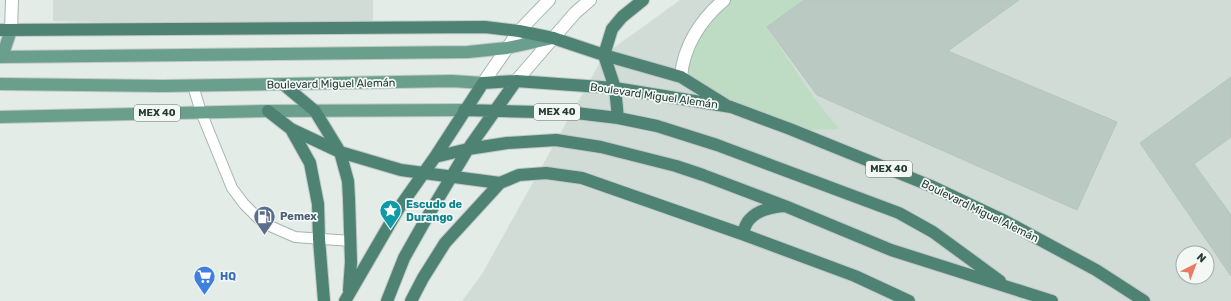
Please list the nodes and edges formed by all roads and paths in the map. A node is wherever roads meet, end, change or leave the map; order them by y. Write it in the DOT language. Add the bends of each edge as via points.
graph roads {
  1 [pos="12,0"];
  2 [pos="549,0"];
  3 [pos="590,0"];
  4 [pos="643,0"];
  5 [pos="724,0"];
  6 [pos="6,30"];
  7 [pos="519,31"];
  8 [pos="553,38"];
  9 [pos="507,48"];
  10 [pos="604,55"];
  11 [pos="1,57"];
  12 [pos="681,77"];
  13 [pos="516,81"];
  14 [pos="483,83"];
  15 [pos="0,84"];
  16 [pos="284,85"];
  17 [pos="193,86"];
  18 [pos="614,88"];
  19 [pos="731,107"];
  20 [pos="464,110"];
  21 [pos="495,110"];
  22 [pos="268,111"];
  23 [pos="315,111"];
  24 [pos="201,112"];
  25 [pos="0,117"];
  26 [pos="618,118"];
  27 [pos="291,129"];
  28 [pos="468,149"];
  29 [pos="340,152"];
  30 [pos="435,157"];
  31 [pos="424,173"];
  32 [pos="452,177"];
  33 [pos="500,183"];
  34 [pos="785,206"];
  35 [pos="742,234"];
  36 [pos="319,239"];
  37 [pos="351,241"];
  38 [pos="1008,287"];
  39 [pos="348,298"];
  40 [pos="324,301"];
  41 [pos="387,301"];
  42 [pos="411,301"];
  43 [pos="909,301"];
  44 [pos="1026,301"];
  45 [pos="1052,301"];
  46 [pos="1144,301"];
  1 -- 6 [label="main road"];
  2 -- 7 [label="main road"];
  3 -- 8 [label="main road"];
  4 -- 10 [label="highway" via="612,29"];
  5 -- 12 [label="main road" via="696,30 681,69"];
  6 -- 7 [label="highway" via="485,28"];
  6 -- 11 [label="main road"];
  7 -- 8 [label="highway"];
  7 -- 9 [label="main road"];
  8 -- 9 [label="main road"];
  8 -- 10 [label="highway"];
  8 -- 13 [label="main road"];
  9 -- 11 [label="main road" via="445,53"];
  9 -- 14 [label="main road"];
  10 -- 12 [label="highway"];
  10 -- 18 [label="highway"];
  12 -- 19 [label="highway"];
  13 -- 14 [label="highway, Boulevard Miguel Alemán / MEX 40"];
  13 -- 18 [label="highway, Boulevard Miguel Alemán / MEX 40"];
  13 -- 21 [label="highway"];
  14 -- 16 [label="main road, Boulevard Miguel Alemán / MEX 40" via="452,81"];
  14 -- 20 [label="highway"];
  15 -- 17 [label="main road, Boulevard Miguel Alemán / MEX 40"];
  16 -- 17 [label="main road, Boulevard Miguel Alemán / MEX 40"];
  16 -- 23 [label="highway"];
  17 -- 24 [label="lane"];
  18 -- 19 [label="highway, Boulevard Miguel Alemán / MEX 40"];
  18 -- 26 [label="highway"];
  19 -- 46 [label="highway, Boulevard Miguel Alemán / MEX 40" via="931,186 1096,270"];
  20 -- 21 [label="highway, MEX 40"];
  20 -- 23 [label="main road, MEX 40"];
  20 -- 30 [label="highway"];
  21 -- 26 [label="highway, MEX 40" via="576,113"];
  21 -- 28 [label="highway"];
  22 -- 23 [label="main road, MEX 40"];
  22 -- 24 [label="main road, MEX 40"];
  22 -- 27 [label="highway"];
  23 -- 29 [label="highway"];
  24 -- 25 [label="main road, MEX 40"];
  24 -- 36 [label="lane" via="232,188 244,204 263,223 295,237"];
  26 -- 38 [label="highway, MEX 40" via="657,126 717,145 899,214 933,232"];
  27 -- 29 [label="highway"];
  27 -- 36 [label="highway" via="310,163 318,204"];
  28 -- 30 [label="highway"];
  28 -- 32 [label="highway"];
  28 -- 34 [label="highway" via="507,143 556,140 601,147 676,166"];
  29 -- 31 [label="highway" via="401,170"];
  29 -- 37 [label="highway" via="348,181"];
  30 -- 31 [label="highway"];
  31 -- 32 [label="highway"];
  31 -- 39 [label="highway" via="399,208"];
  32 -- 33 [label="highway"];
  32 -- 41 [label="highway" via="404,258"];
  33 -- 35 [label="highway" via="519,175 540,173 582,178"];
  33 -- 42 [label="highway" via="445,243"];
  34 -- 35 [label="highway" via="758,212 749,220"];
  34 -- 38 [label="highway" via="891,250"];
  35 -- 43 [label="highway" via="855,276"];
  36 -- 37 [label="lane"];
  36 -- 40 [label="highway"];
  37 -- 39 [label="highway"];
  38 -- 44 [label="highway, MEX 40"];
  38 -- 45 [label="highway"];
}
